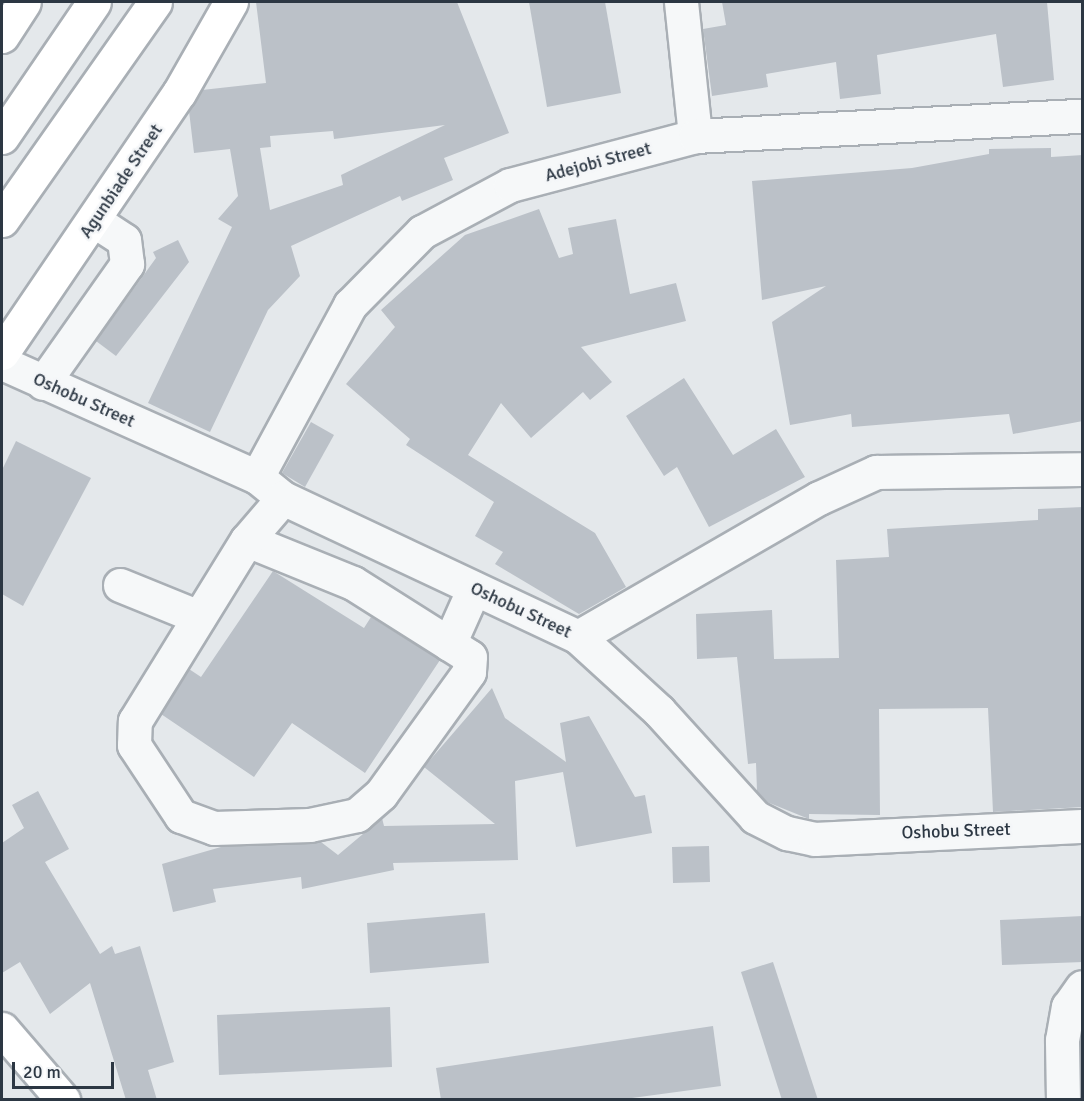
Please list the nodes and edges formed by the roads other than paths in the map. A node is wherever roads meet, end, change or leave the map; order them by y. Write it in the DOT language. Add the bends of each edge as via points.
graph roads {
  1 [pos="24,2"];
  2 [pos="94,2"];
  3 [pos="155,2"];
  4 [pos="231,2"];
  5 [pos="681,2"];
  6 [pos="2,36"];
  7 [pos="1083,116"];
  8 [pos="695,136"];
  9 [pos="2,137"];
  10 [pos="2,220"];
  11 [pos="95,221"];
  12 [pos="2,353"];
  13 [pos="2,363"];
  14 [pos="43,383"];
  15 [pos="1083,469"];
  16 [pos="257,477"];
  17 [pos="283,498"];
  18 [pos="247,540"];
  19 [pos="120,585"];
  20 [pos="474,588"];
  21 [pos="200,617"];
  22 [pos="578,638"];
  23 [pos="449,644"];
  24 [pos="1083,826"];
  25 [pos="1083,987"];
  26 [pos="2,1029"];
  27 [pos="63,1100"];
  28 [pos="1063,1100"];
  1 -- 6 [label="main road"];
  2 -- 9 [label="main road"];
  3 -- 10 [label="main road"];
  4 -- 11 [label="main road, Agunbiade Street"];
  5 -- 8 [label="street"];
  7 -- 8 [label="street, Adejobi Street"];
  8 -- 16 [label="street, Adejobi Street" via="510,185 422,232 350,305"];
  11 -- 12 [label="main road, Agunbiade Street"];
  11 -- 14 [label="street" via="124,240 128,264"];
  13 -- 14 [label="street, Oshobu Street"];
  14 -- 16 [label="street, Oshobu Street"];
  15 -- 22 [label="street" via="876,472 819,498"];
  16 -- 17 [label="street, Oshobu Street"];
  17 -- 18 [label="street"];
  17 -- 20 [label="street, Oshobu Street"];
  18 -- 21 [label="street"];
  18 -- 23 [label="street" via="353,583"];
  19 -- 21 [label="street"];
  20 -- 22 [label="street, Oshobu Street"];
  20 -- 23 [label="street"];
  21 -- 23 [label="street" via="135,721 134,745 181,816 214,828 310,825 357,815 381,794 470,672 470,657"];
  22 -- 24 [label="street, Oshobu Street" via="659,711 755,817 787,833 814,840"];
  25 -- 28 [label="street" via="1068,1007 1062,1040"];
  26 -- 27 [label="main road"];
}
